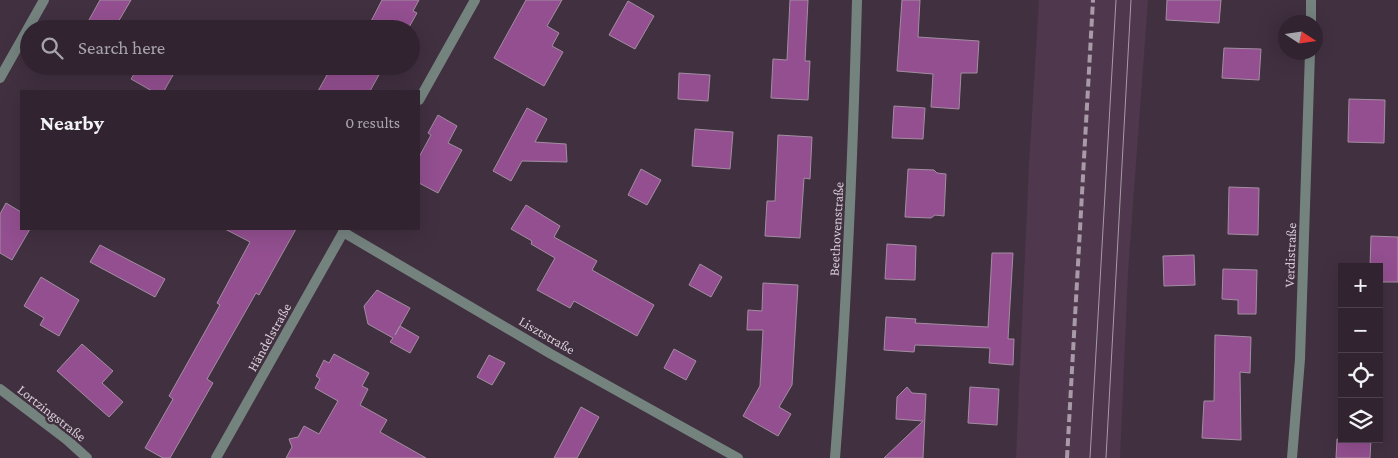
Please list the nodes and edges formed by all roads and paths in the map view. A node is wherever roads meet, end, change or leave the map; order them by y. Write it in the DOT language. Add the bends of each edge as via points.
graph roads {
  1 [pos="44,0"];
  2 [pos="475,0"];
  3 [pos="857,0"];
  4 [pos="1311,0"];
  5 [pos="1311,15"];
  6 [pos="33,20"];
  7 [pos="20,43"];
  8 [pos="1310,60"];
  9 [pos="0,78"];
  10 [pos="420,98"];
  11 [pos="344,231"];
  12 [pos="0,389"];
  13 [pos="87,458"];
  14 [pos="216,458"];
  15 [pos="738,458"];
  16 [pos="835,458"];
  17 [pos="1292,458"];
  1 -- 6 [label="street"];
  2 -- 10 [label="street"];
  3 -- 16 [label="street, Beethovenstraße" via="852,183"];
  4 -- 5 [label="street"];
  7 -- 9 [label="street"];
  8 -- 17 [label="street, Verdistraße" via="1300,359"];
  11 -- 14 [label="street, Händelstraße"];
  11 -- 15 [label="street, Lisztstraße" via="551,354"];
  12 -- 13 [label="street, Lortzingstraße"];
}
